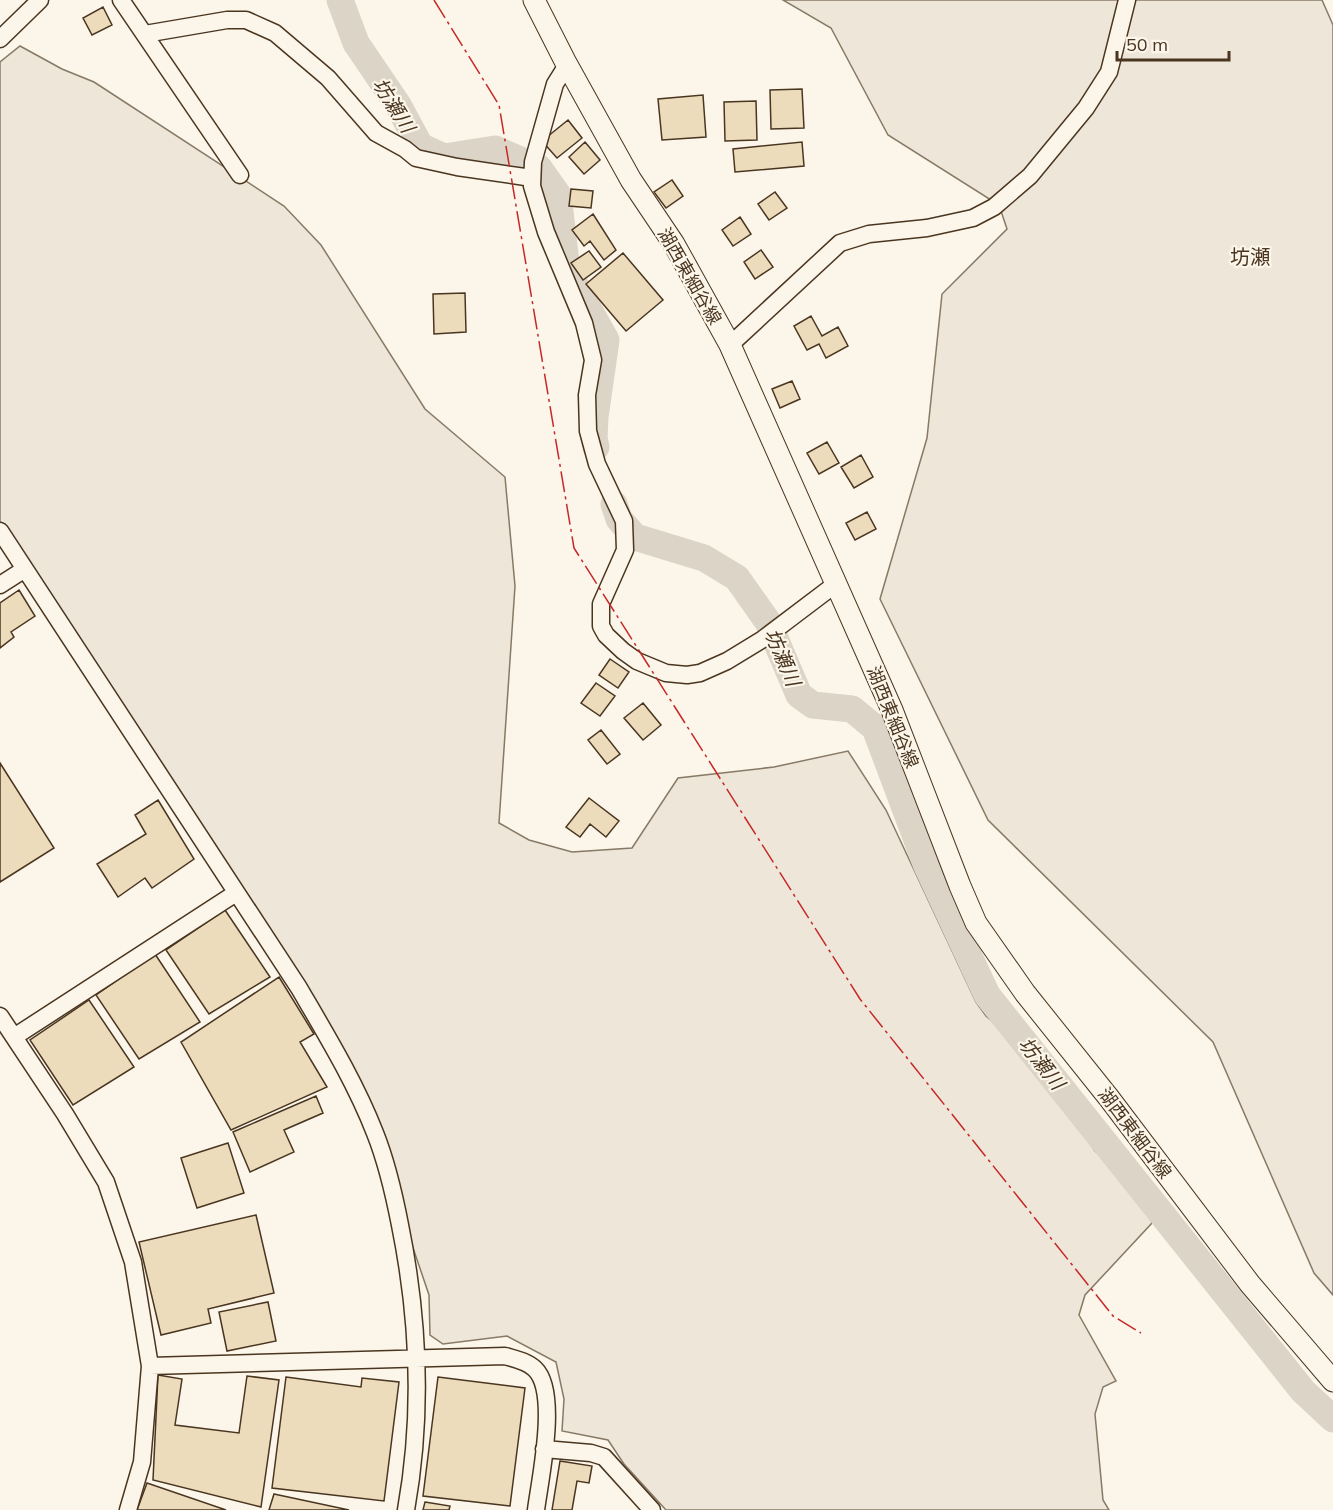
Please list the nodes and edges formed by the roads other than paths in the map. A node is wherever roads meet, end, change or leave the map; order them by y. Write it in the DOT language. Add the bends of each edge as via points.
graph roads {
  1 [pos="39,0"];
  2 [pos="121,0"];
  3 [pos="534,0"];
  4 [pos="1127,0"];
  5 [pos="145,34"];
  6 [pos="0,39"];
  7 [pos="567,64"];
  8 [pos="240,175"];
  9 [pos="532,178"];
  10 [pos="730,345"];
  11 [pos="0,531"];
  12 [pos="25,569"];
  13 [pos="837,583"];
  14 [pos="0,585"];
  15 [pos="236,893"];
  16 [pos="0,1016"];
  17 [pos="14,1037"];
  18 [pos="418,1358"];
  19 [pos="150,1366"];
  20 [pos="1333,1381"];
  21 [pos="544,1449"];
  22 [pos="128,1510"];
  23 [pos="406,1510"];
  24 [pos="536,1510"];
  25 [pos="652,1510"];
  1 -- 6 [label="street"];
  2 -- 5 [label="street"];
  3 -- 7 [label="main road, 湖西東細谷線"];
  4 -- 10 [label="street" via="1109,72 1086,108 1012,192 973,218 868,234 840,243"];
  5 -- 8 [label="street"];
  5 -- 9 [label="street" via="246,20 274,33 328,78 376,133 416,158"];
  7 -- 9 [label="street" via="555,84"];
  7 -- 10 [label="main road, 湖西東細谷線"];
  9 -- 13 [label="street" via="546,232 584,323 594,360 587,395 588,431 597,464 624,521 625,550 601,604 601,626 606,635 638,661 666,673 700,673 763,639"];
  10 -- 13 [label="main road, 湖西東細谷線"];
  11 -- 12 [label="street"];
  12 -- 14 [label="street"];
  12 -- 15 [label="street"];
  13 -- 20 [label="main road, 湖西東細谷線" via="976,923 1025,993 1250,1284"];
  15 -- 17 [label="street"];
  15 -- 18 [label="street" via="343,1063 376,1134 410,1273"];
  16 -- 17 [label="street"];
  17 -- 19 [label="street" via="106,1182 133,1262"];
  18 -- 19 [label="street"];
  18 -- 21 [label="street" via="505,1356 535,1369 545,1385"];
  18 -- 23 [label="street"];
  19 -- 22 [label="street" via="142,1462"];
  21 -- 24 [label="street"];
  21 -- 25 [label="street" via="604,1457"];
}
